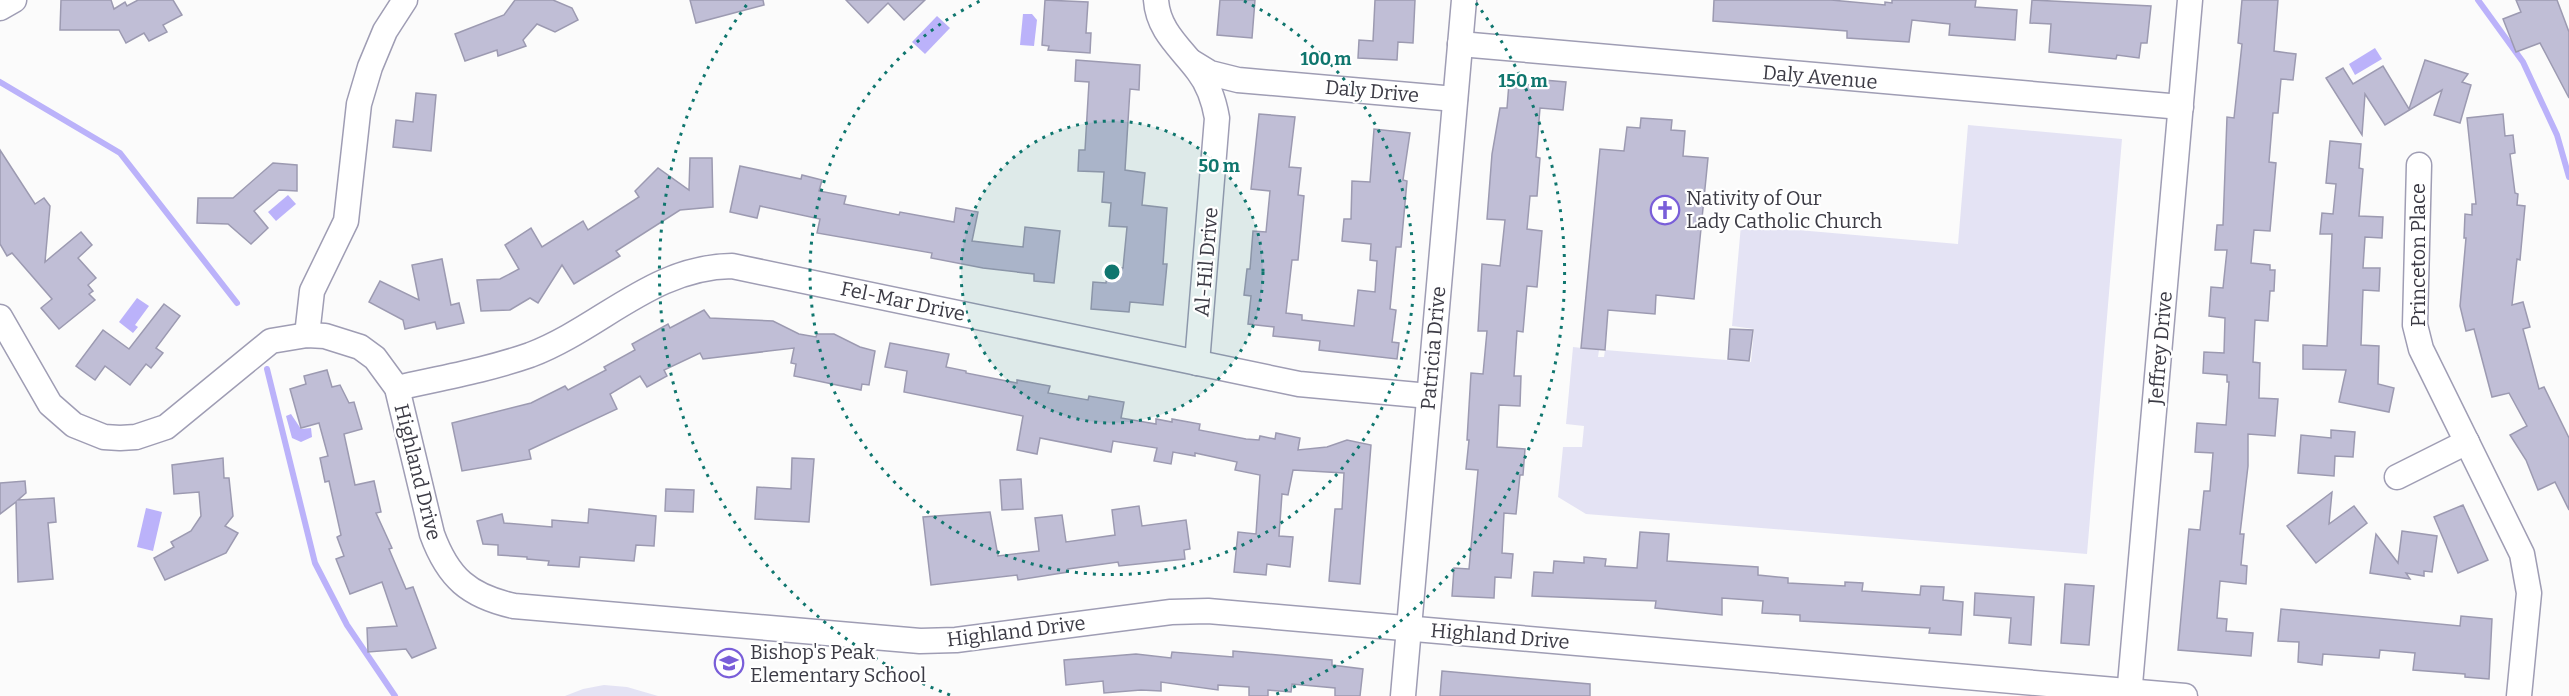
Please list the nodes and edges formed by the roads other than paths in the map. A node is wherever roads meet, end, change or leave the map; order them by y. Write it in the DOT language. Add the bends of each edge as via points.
graph roads {
  1 [pos="14,0"];
  2 [pos="405,0"];
  3 [pos="1156,0"];
  4 [pos="1464,0"];
  5 [pos="2190,0"];
  6 [pos="0,8"];
  7 [pos="1460,44"];
  8 [pos="1186,57"];
  9 [pos="1455,99"];
  10 [pos="2181,107"];
  11 [pos="2419,165"];
  12 [pos="0,317"];
  13 [pos="307,335"];
  14 [pos="1197,363"];
  15 [pos="397,388"];
  16 [pos="1429,396"];
  17 [pos="2467,442"];
  18 [pos="2397,477"];
  19 [pos="1409,628"];
  20 [pos="2129,694"];
  21 [pos="1403,696"];
  22 [pos="2186,696"];
  23 [pos="2519,696"];
  1 -- 6 [label="street"];
  2 -- 13 [label="street" via="386,32 364,85 346,221 312,291"];
  3 -- 8 [label="street, Al-Hil Drive" via="1167,35"];
  4 -- 7 [label="street, Patricia Drive"];
  5 -- 10 [label="street, Jeffrey Drive"];
  7 -- 9 [label="street, Patricia Drive"];
  7 -- 10 [label="street, Daly Avenue"];
  8 -- 9 [label="street, Daly Drive" via="1210,73 1238,80"];
  8 -- 14 [label="street, Al-Hil Drive" via="1208,85 1217,118"];
  9 -- 16 [label="street, Patricia Drive"];
  10 -- 20 [label="street, Jeffrey Drive"];
  11 -- 17 [label="street, Princeton Place" via="2415,325 2421,349"];
  12 -- 13 [label="street, Highland Drive" via="50,404 74,425 120,438 152,433 166,426 271,341"];
  13 -- 15 [label="street, Highland Drive" via="360,347 375,358"];
  14 -- 15 [label="street, Fel-Mar Drive" via="753,269 711,267 671,277 530,355"];
  14 -- 16 [label="street, Fel-Mar Drive" via="1299,384"];
  15 -- 19 [label="street, Highland Drive" via="440,556 470,590 492,601 920,641 1208,611"];
  16 -- 19 [label="street, Patricia Drive"];
  17 -- 18 [label="street"];
  17 -- 23 [label="street, Princeton Place" via="2522,554 2528,580"];
  19 -- 20 [label="street, Highland Drive"];
  19 -- 21 [label="street, Patricia Drive"];
  20 -- 22 [label="street, Highland Drive"];
}
